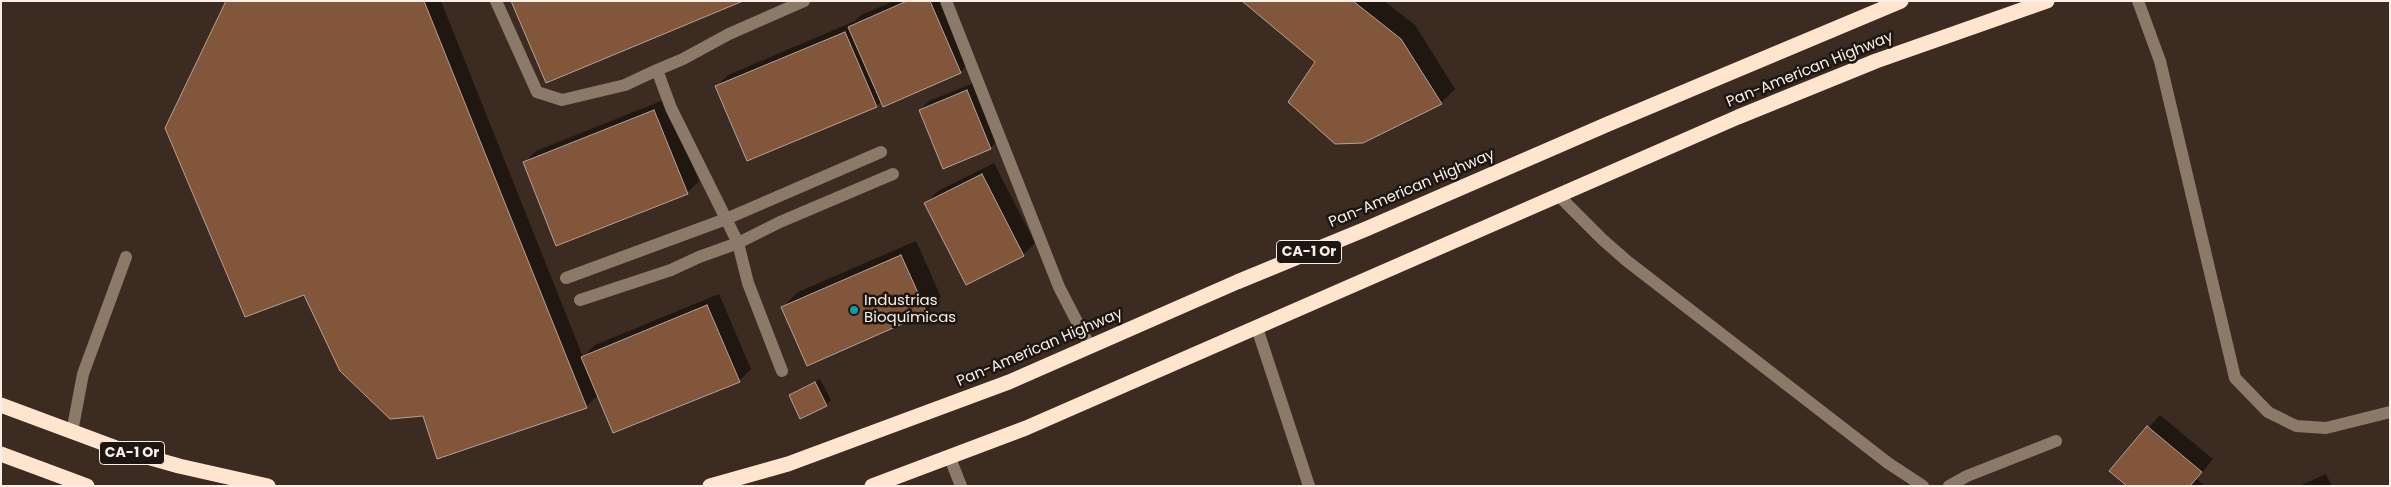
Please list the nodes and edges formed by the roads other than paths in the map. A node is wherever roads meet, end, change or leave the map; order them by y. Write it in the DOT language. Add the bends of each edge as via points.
graph roads {
  1 [pos="496,1"];
  2 [pos="804,1"];
  3 [pos="946,1"];
  4 [pos="1902,1"];
  5 [pos="2047,1"];
  6 [pos="2138,1"];
  7 [pos="656,70"];
  8 [pos="881,152"];
  9 [pos="893,174"];
  10 [pos="1559,196"];
  11 [pos="726,218"];
  12 [pos="738,243"];
  13 [pos="126,257"];
  14 [pos="566,278"];
  15 [pos="580,300"];
  16 [pos="1257,328"];
  17 [pos="1090,347"];
  18 [pos="782,371"];
  19 [pos="1,405"];
  20 [pos="2390,412"];
  21 [pos="72,432"];
  22 [pos="2056,441"];
  23 [pos="1,454"];
  24 [pos="950,458"];
  25 [pos="87,486"];
  26 [pos="268,486"];
  27 [pos="710,486"];
  28 [pos="872,486"];
  29 [pos="962,486"];
  30 [pos="1309,486"];
  31 [pos="1923,486"];
  32 [pos="1949,486"];
  1 -- 7 [label="street" via="538,92 562,100 625,86"];
  2 -- 7 [label="street"];
  3 -- 17 [label="street" via="1059,287"];
  4 -- 17 [label="highway, Pan-American Highway / CA-1 Or"];
  5 -- 10 [label="highway, Pan-American Highway" via="1876,61 1738,117"];
  6 -- 20 [label="street" via="2160,61 2235,378 2268,412 2296,426 2326,428"];
  7 -- 11 [label="street" via="671,108"];
  8 -- 11 [label="street"];
  9 -- 12 [label="street"];
  10 -- 16 [label="highway, Pan-American Highway"];
  10 -- 31 [label="street" via="1627,261 1888,463"];
  11 -- 12 [label="street"];
  11 -- 14 [label="street"];
  12 -- 15 [label="street" via="671,270"];
  12 -- 18 [label="street" via="748,283"];
  13 -- 21 [label="street" via="83,374"];
  16 -- 24 [label="highway, Pan-American Highway"];
  16 -- 30 [label="street"];
  17 -- 27 [label="highway, Pan-American Highway / CA-1 Or" via="1009,382 788,464"];
  19 -- 21 [label="highway, CA-1 Or"];
  21 -- 26 [label="highway, CA-1 Or" via="179,466"];
  22 -- 32 [label="street"];
  23 -- 25 [label="highway"];
  24 -- 28 [label="highway, Pan-American Highway"];
  24 -- 29 [label="street"];
}
